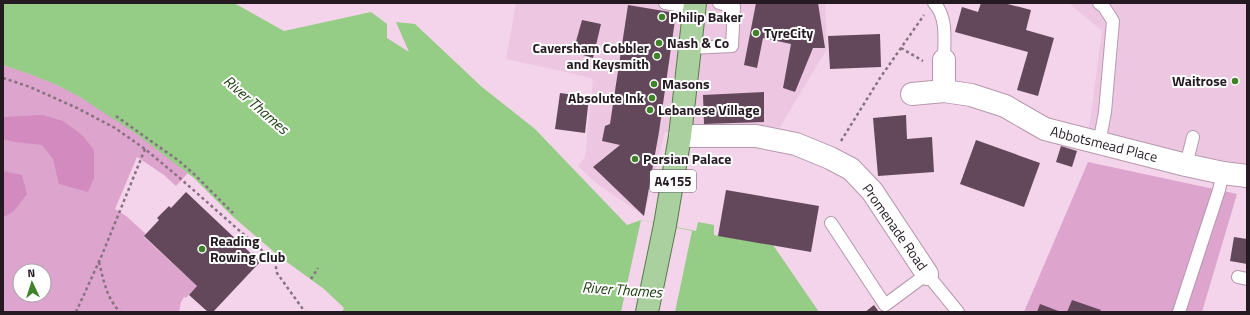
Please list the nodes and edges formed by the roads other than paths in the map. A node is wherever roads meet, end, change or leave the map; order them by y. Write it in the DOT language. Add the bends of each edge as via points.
graph roads {
  1 [pos="665,3"];
  2 [pos="719,3"];
  3 [pos="1099,3"];
  4 [pos="695,5"];
  5 [pos="931,6"];
  6 [pos="690,48"];
  7 [pos="944,60"];
  8 [pos="944,91"];
  9 [pos="912,94"];
  10 [pos="680,136"];
  11 [pos="1193,137"];
  12 [pos="1099,144"];
  13 [pos="1186,165"];
  14 [pos="1223,173"];
  15 [pos="1247,176"];
  16 [pos="831,223"];
  17 [pos="927,274"];
  18 [pos="888,309"];
  19 [pos="647,312"];
  20 [pos="958,312"];
  21 [pos="1179,312"];
  1 -- 4 [label="lane"];
  2 -- 6 [label="lane" via="734,7 732,46"];
  3 -- 12 [label="lane" via="1113,21 1105,112"];
  4 -- 6 [label="main road, A4155"];
  5 -- 7 [label="lane" via="940,8 944,19"];
  6 -- 10 [label="main road, A4155"];
  7 -- 8 [label="street"];
  8 -- 9 [label="street, Abbotsmead Place"];
  8 -- 12 [label="street, Abbotsmead Place" via="971,95 1005,106 1045,130"];
  10 -- 17 [label="street, Promenade Road" via="756,136 796,144 851,169 872,191"];
  10 -- 19 [label="main road, A4155"];
  11 -- 13 [label="lane"];
  12 -- 13 [label="street, Abbotsmead Place"];
  13 -- 14 [label="street, Abbotsmead Place"];
  14 -- 15 [label="street, Abbotsmead Place"];
  14 -- 21 [label="lane"];
  16 -- 18 [label="lane"];
  17 -- 18 [label="lane"];
  17 -- 20 [label="lane, Promenade Road"];
}
